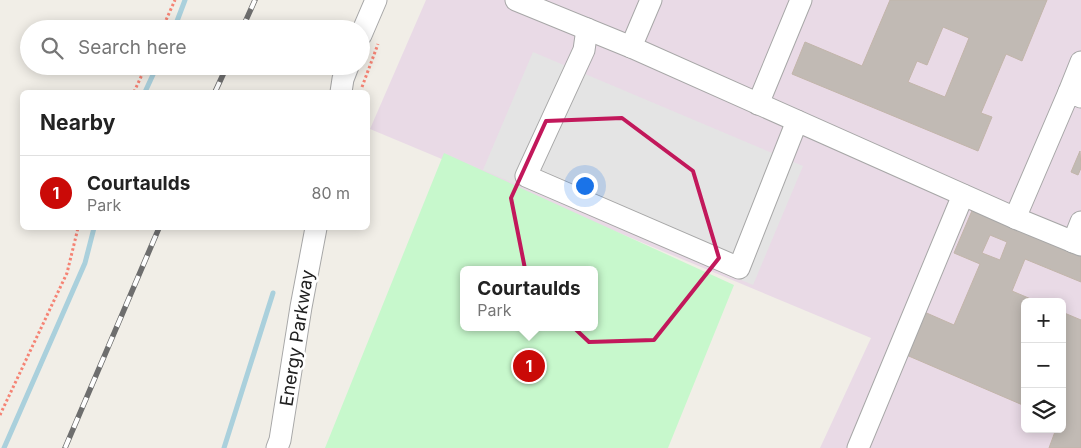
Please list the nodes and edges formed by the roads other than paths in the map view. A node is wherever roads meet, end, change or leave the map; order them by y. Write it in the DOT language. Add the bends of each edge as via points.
graph roads {
  1 [pos="376,0"];
  2 [pos="516,0"];
  3 [pos="651,0"];
  4 [pos="801,0"];
  5 [pos="587,29"];
  6 [pos="371,36"];
  7 [pos="631,47"];
  8 [pos="1081,62"];
  9 [pos="344,75"];
  10 [pos="341,90"];
  11 [pos="1075,94"];
  12 [pos="758,104"];
  13 [pos="797,121"];
  14 [pos="963,195"];
  15 [pos="1015,218"];
  16 [pos="1081,222"];
  17 [pos="316,230"];
  18 [pos="1077,243"];
  19 [pos="278,448"];
  20 [pos="858,448"];
  1 -- 6 [label="street"];
  2 -- 5 [label="street"];
  3 -- 7 [label="street"];
  4 -- 12 [label="street"];
  5 -- 7 [label="street"];
  5 -- 13 [label="street" via="584,50 526,176 739,268"];
  7 -- 12 [label="street"];
  8 -- 11 [label="street"];
  9 -- 10 [label="street"];
  11 -- 15 [label="street"];
  12 -- 13 [label="street"];
  13 -- 14 [label="street"];
  14 -- 15 [label="street"];
  14 -- 20 [label="street"];
  15 -- 18 [label="street"];
  16 -- 18 [label="street"];
  17 -- 19 [label="street, Energy Parkway"];
}
